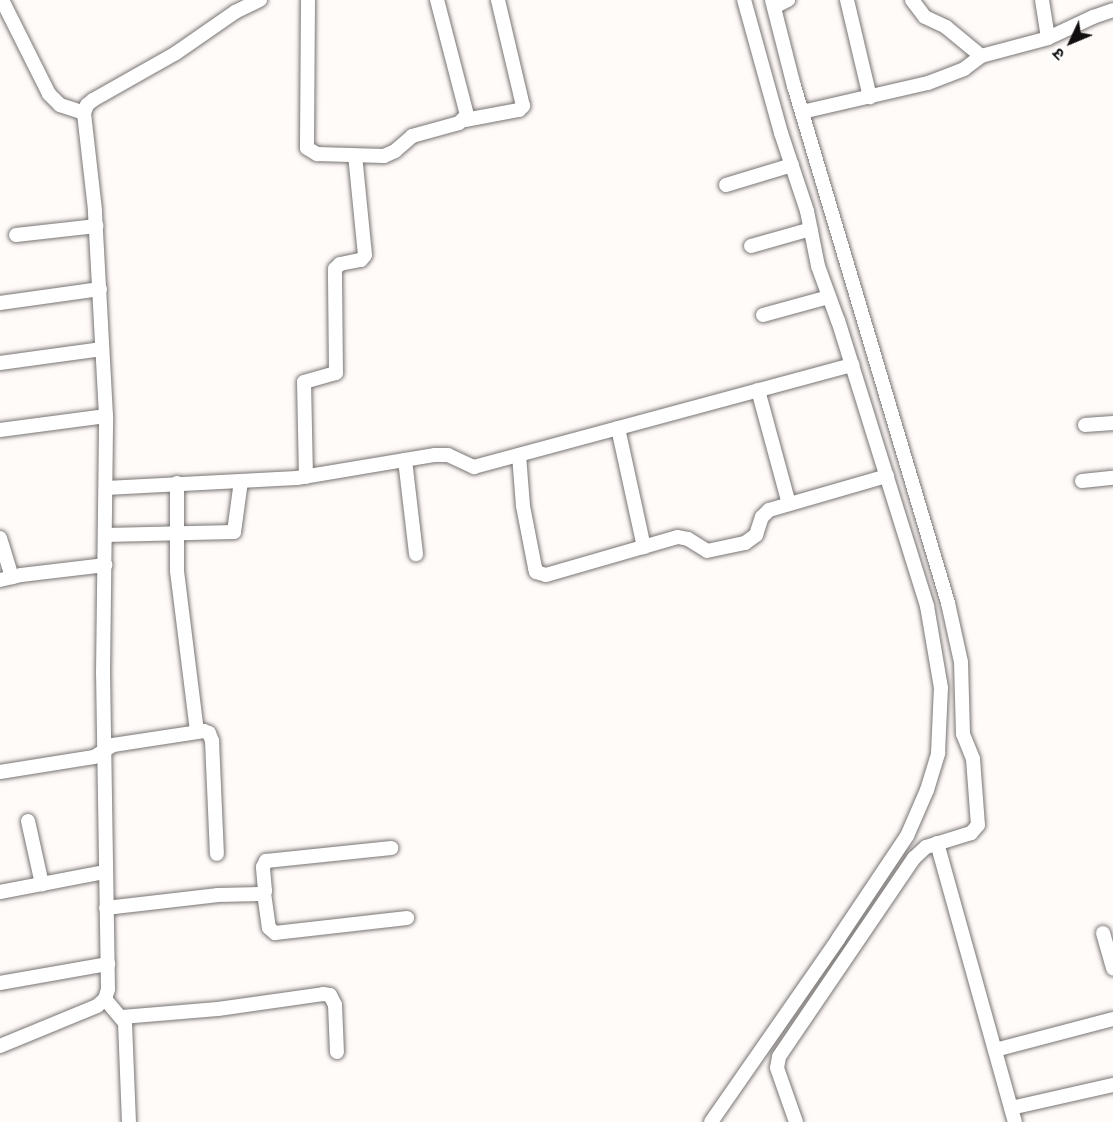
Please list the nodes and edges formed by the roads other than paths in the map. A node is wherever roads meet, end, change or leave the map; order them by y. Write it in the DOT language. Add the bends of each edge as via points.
graph roads {
  1 [pos="2,0"];
  2 [pos="260,0"];
  3 [pos="308,0"];
  4 [pos="437,0"];
  5 [pos="498,0"];
  6 [pos="744,0"];
  7 [pos="788,0"];
  8 [pos="847,0"];
  9 [pos="912,0"];
  10 [pos="1042,0"];
  11 [pos="773,3"];
  12 [pos="1113,10"];
  13 [pos="1048,38"];
  14 [pos="981,56"];
  15 [pos="870,98"];
  16 [pos="802,112"];
  17 [pos="84,113"];
  18 [pos="465,120"];
  19 [pos="355,155"];
  20 [pos="792,165"];
  21 [pos="726,185"];
  22 [pos="96,226"];
  23 [pos="812,229"];
  24 [pos="16,235"];
  25 [pos="751,246"];
  26 [pos="100,289"];
  27 [pos="829,297"];
  28 [pos="0,303"];
  29 [pos="763,315"];
  30 [pos="102,349"];
  31 [pos="0,363"];
  32 [pos="852,365"];
  33 [pos="758,390"];
  34 [pos="106,416"];
  35 [pos="1113,423"];
  36 [pos="1085,425"];
  37 [pos="618,428"];
  38 [pos="0,430"];
  39 [pos="519,454"];
  40 [pos="405,460"];
  41 [pos="887,476"];
  42 [pos="306,477"];
  43 [pos="1113,478"];
  44 [pos="241,481"];
  45 [pos="1082,482"];
  46 [pos="177,483"];
  47 [pos="106,488"];
  48 [pos="789,504"];
  49 [pos="177,534"];
  50 [pos="105,535"];
  51 [pos="0,538"];
  52 [pos="644,547"];
  53 [pos="416,554"];
  54 [pos="105,565"];
  55 [pos="6,578"];
  56 [pos="197,732"];
  57 [pos="104,751"];
  58 [pos="0,772"];
  59 [pos="28,822"];
  60 [pos="937,843"];
  61 [pos="391,848"];
  62 [pos="217,854"];
  63 [pos="105,872"];
  64 [pos="42,884"];
  65 [pos="0,892"];
  66 [pos="264,893"];
  67 [pos="106,908"];
  68 [pos="407,918"];
  69 [pos="1103,933"];
  70 [pos="108,964"];
  71 [pos="1113,969"];
  72 [pos="0,983"];
  73 [pos="105,999"];
  74 [pos="122,1017"];
  75 [pos="1113,1020"];
  76 [pos="0,1046"];
  77 [pos="995,1050"];
  78 [pos="337,1052"];
  79 [pos="1113,1085"];
  80 [pos="1013,1115"];
  81 [pos="129,1122"];
  82 [pos="711,1122"];
  83 [pos="796,1122"];
  1 -- 17 [label="street" via="49,94 60,105"];
  2 -- 17 [label="street" via="93,100"];
  3 -- 19 [label="street" via="307,148 317,154"];
  4 -- 18 [label="street" via="466,110"];
  5 -- 18 [label="street" via="523,106"];
  6 -- 20 [label="street"];
  7 -- 11 [label="street"];
  8 -- 15 [label="street"];
  9 -- 14 [label="street" via="925,17 946,27"];
  10 -- 13 [label="street"];
  11 -- 16 [label="street"];
  12 -- 13 [label="street"];
  13 -- 14 [label="street"];
  14 -- 15 [label="street" via="955,73"];
  15 -- 16 [label="street"];
  16 -- 60 [label="street" via="948,603 961,662 963,734 975,771 978,825 971,833"];
  17 -- 22 [label="street"];
  18 -- 19 [label="street" via="412,136 390,154"];
  19 -- 42 [label="street" via="365,255 335,269 336,373 304,382"];
  20 -- 21 [label="street"];
  20 -- 23 [label="street"];
  22 -- 24 [label="street"];
  22 -- 26 [label="street"];
  23 -- 25 [label="street"];
  23 -- 27 [label="street" via="818,266"];
  26 -- 28 [label="street"];
  26 -- 30 [label="street"];
  27 -- 29 [label="street"];
  27 -- 32 [label="street"];
  30 -- 31 [label="street"];
  30 -- 34 [label="street"];
  32 -- 33 [label="street"];
  32 -- 41 [label="street"];
  33 -- 37 [label="street"];
  33 -- 48 [label="street"];
  34 -- 38 [label="street"];
  34 -- 47 [label="street"];
  35 -- 36 [label="street"];
  37 -- 39 [label="street"];
  37 -- 52 [label="street"];
  39 -- 40 [label="street" via="474,467 448,455"];
  39 -- 52 [label="street" via="524,513 536,572 546,575"];
  40 -- 42 [label="street"];
  40 -- 53 [label="street"];
  41 -- 48 [label="street"];
  41 -- 82 [label="street" via="927,606 936,649 941,688 934,770 917,816 888,867"];
  42 -- 44 [label="street"];
  43 -- 45 [label="street"];
  44 -- 46 [label="street"];
  44 -- 49 [label="street" via="234,532"];
  46 -- 47 [label="street"];
  46 -- 49 [label="street"];
  47 -- 50 [label="street"];
  48 -- 52 [label="street" via="765,514 756,535 745,543 707,551 678,537"];
  49 -- 50 [label="street"];
  49 -- 56 [label="street" via="177,571"];
  50 -- 54 [label="street"];
  51 -- 55 [label="street"];
  54 -- 55 [label="street"];
  54 -- 57 [label="street"];
  56 -- 57 [label="street" via="117,744"];
  56 -- 62 [label="street" via="209,733 212,741"];
  57 -- 58 [label="street" via="94,757"];
  57 -- 63 [label="street"];
  59 -- 64 [label="street"];
  60 -- 77 [label="street"];
  60 -- 83 [label="street" via="914,858 779,1057 777,1068"];
  61 -- 66 [label="street" via="267,861 263,867"];
  63 -- 64 [label="street"];
  63 -- 67 [label="street"];
  64 -- 65 [label="street"];
  66 -- 67 [label="street"];
  66 -- 68 [label="street" via="269,928 275,933"];
  67 -- 70 [label="street"];
  69 -- 71 [label="street"];
  70 -- 72 [label="street"];
  70 -- 73 [label="street"];
  73 -- 74 [label="street"];
  73 -- 76 [label="street" via="98,1006"];
  74 -- 78 [label="street" via="218,1010 330,995 335,1005"];
  74 -- 81 [label="street"];
  75 -- 77 [label="street"];
  77 -- 80 [label="street"];
  79 -- 80 [label="street"];
}
